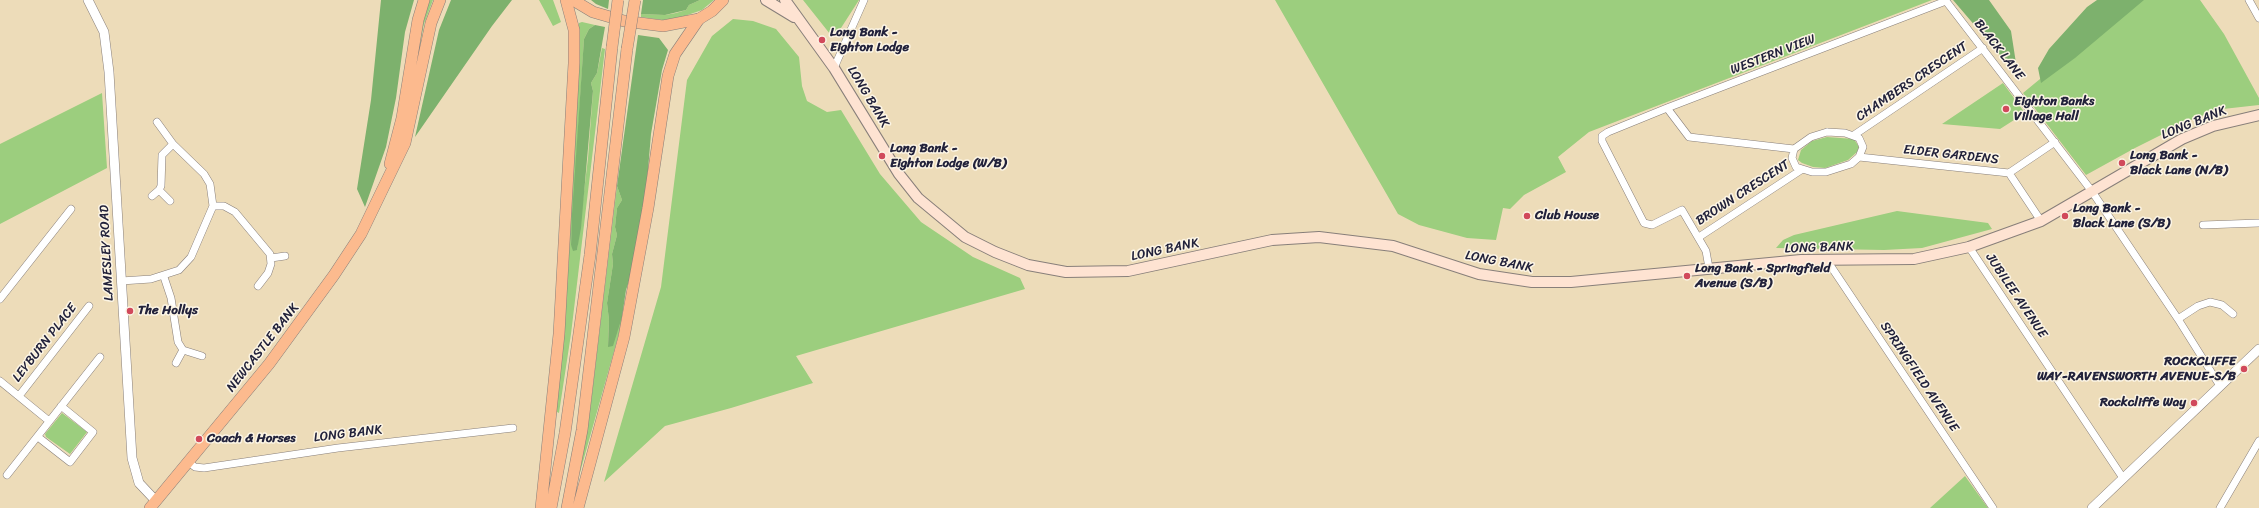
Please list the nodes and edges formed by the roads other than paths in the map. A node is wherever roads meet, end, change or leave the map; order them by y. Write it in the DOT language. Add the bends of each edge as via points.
graph roads {
  1 [pos="88,0"];
  2 [pos="424,0"];
  3 [pos="440,0"];
  4 [pos="566,0"];
  5 [pos="573,0"];
  6 [pos="618,0"];
  7 [pos="635,0"];
  8 [pos="731,0"];
  9 [pos="766,0"];
  10 [pos="785,0"];
  11 [pos="864,0"];
  12 [pos="2249,0"];
  13 [pos="1946,1"];
  14 [pos="721,2"];
  15 [pos="2259,18"];
  16 [pos="699,19"];
  17 [pos="801,21"];
  18 [pos="1983,48"];
  19 [pos="834,68"];
  20 [pos="1667,108"];
  21 [pos="2259,115"];
  22 [pos="156,122"];
  23 [pos="1854,135"];
  24 [pos="2054,142"];
  25 [pos="173,144"];
  26 [pos="1794,149"];
  27 [pos="1859,157"];
  28 [pos="1801,170"];
  29 [pos="2009,173"];
  30 [pos="159,190"];
  31 [pos="2091,190"];
  32 [pos="382,194"];
  33 [pos="152,196"];
  34 [pos="170,201"];
  35 [pos="213,206"];
  36 [pos="71,209"];
  37 [pos="2041,221"];
  38 [pos="2259,223"];
  39 [pos="2203,225"];
  40 [pos="1699,237"];
  41 [pos="1969,247"];
  42 [pos="285,256"];
  43 [pos="271,258"];
  44 [pos="1826,259"];
  45 [pos="1709,268"];
  46 [pos="164,276"];
  47 [pos="121,281"];
  48 [pos="258,286"];
  49 [pos="3,289"];
  50 [pos="0,299"];
  51 [pos="89,306"];
  52 [pos="2233,314"];
  53 [pos="2178,319"];
  54 [pos="183,350"];
  55 [pos="2259,350"];
  56 [pos="202,356"];
  57 [pos="100,357"];
  58 [pos="176,363"];
  59 [pos="0,381"];
  60 [pos="2220,386"];
  61 [pos="19,396"];
  62 [pos="62,406"];
  63 [pos="49,421"];
  64 [pos="513,428"];
  65 [pos="38,437"];
  66 [pos="2259,441"];
  67 [pos="188,462"];
  68 [pos="7,476"];
  69 [pos="2123,478"];
  70 [pos="153,505"];
  71 [pos="541,508"];
  72 [pos="551,508"];
  73 [pos="567,508"];
  74 [pos="578,508"];
  75 [pos="1993,508"];
  76 [pos="2092,508"];
  77 [pos="2220,508"];
  1 -- 47 [label="street, LAMESLEY ROAD" via="104,32 109,72"];
  2 -- 32 [label="main road, NEWCASTLE BANK" via="418,20 402,118"];
  3 -- 32 [label="main road, NEWCASTLE BANK" via="431,23 408,132"];
  4 -- 71 [label="main road" via="574,30 574,64 559,334"];
  5 -- 16 [label="main road" via="593,12 646,25 676,25"];
  6 -- 72 [label="main road, bridge" via="590,255 565,433"];
  7 -- 73 [label="main road, bridge" via="582,430"];
  8 -- 14 [label="main road"];
  9 -- 17 [label="main road, LONG BANK"];
  10 -- 17 [label="main road, LONG BANK"];
  11 -- 19 [label="street"];
  12 -- 15 [label="street"];
  13 -- 18 [label="street, BLACK LANE"];
  13 -- 20 [label="street, WESTERN VIEW"];
  14 -- 16 [label="main road"];
  16 -- 74 [label="main road" via="675,54 668,76 648,208 624,337"];
  17 -- 19 [label="main road, LONG BANK"];
  18 -- 23 [label="street, CHAMBERS CRESCENT"];
  18 -- 24 [label="street, BLACK LANE"];
  19 -- 45 [label="main road, LONG BANK" via="899,174 918,198 965,237 1028,264 1066,272 1128,271 1265,242 1319,237 1394,246 1479,274 1532,282 1571,282"];
  20 -- 26 [label="street" via="1689,137"];
  20 -- 40 [label="street, WESTERN VIEW" via="1608,132 1602,136 1602,142 1644,223 1652,225 1682,210"];
  21 -- 31 [label="main road, LONG BANK" via="2213,126 2182,139"];
  22 -- 25 [label="street"];
  23 -- 26 [label="street" via="1836,132 1820,134 1802,142"];
  23 -- 27 [label="street" via="1862,141"];
  24 -- 29 [label="street, ELDER GARDENS"];
  24 -- 31 [label="street, BLACK LANE"];
  25 -- 30 [label="street" via="162,155 162,182"];
  25 -- 35 [label="street" via="204,174 210,184"];
  26 -- 28 [label="street" via="1794,162"];
  27 -- 28 [label="street" via="1851,164 1834,171"];
  27 -- 29 [label="street, ELDER GARDENS"];
  28 -- 40 [label="street, BROWN CRESCENT"];
  29 -- 37 [label="street"];
  30 -- 33 [label="street"];
  30 -- 34 [label="street"];
  31 -- 37 [label="main road, LONG BANK"];
  31 -- 53 [label="street, BLACK LANE"];
  32 -- 67 [label="main road, NEWCASTLE BANK" via="350,252 313,306"];
  35 -- 43 [label="street" via="224,206 235,212"];
  35 -- 46 [label="street" via="191,257 179,270"];
  36 -- 49 [label="street"];
  37 -- 41 [label="main road, LONG BANK"];
  38 -- 39 [label="street"];
  40 -- 45 [label="street" via="1706,251"];
  41 -- 44 [label="main road, LONG BANK" via="1914,259"];
  41 -- 69 [label="street, JUBILEE AVENUE"];
  42 -- 43 [label="street"];
  43 -- 48 [label="street" via="268,273"];
  44 -- 45 [label="main road, LONG BANK"];
  44 -- 75 [label="street, SPRINGFIELD AVENUE"];
  46 -- 47 [label="street"];
  46 -- 54 [label="street" via="171,298 176,335"];
  47 -- 70 [label="street, LAMESLEY ROAD" via="133,467"];
  49 -- 50 [label="street"];
  51 -- 61 [label="street, LEYBURN PLACE"];
  52 -- 53 [label="street" via="2222,305 2210,302 2198,306"];
  53 -- 60 [label="street, BLACK LANE"];
  54 -- 56 [label="street"];
  54 -- 58 [label="street"];
  55 -- 60 [label="street"];
  57 -- 62 [label="street"];
  59 -- 61 [label="street, LEYBURN PLACE"];
  60 -- 69 [label="street"];
  61 -- 63 [label="street, LEYBURN PLACE"];
  62 -- 63 [label="street"];
  62 -- 65 [label="street" via="93,432 70,462"];
  63 -- 65 [label="street"];
  64 -- 67 [label="street, LONG BANK" via="338,448 204,468"];
  65 -- 68 [label="street"];
  66 -- 77 [label="street"];
  67 -- 70 [label="main road, NEWCASTLE BANK"];
  69 -- 76 [label="street"];
}
